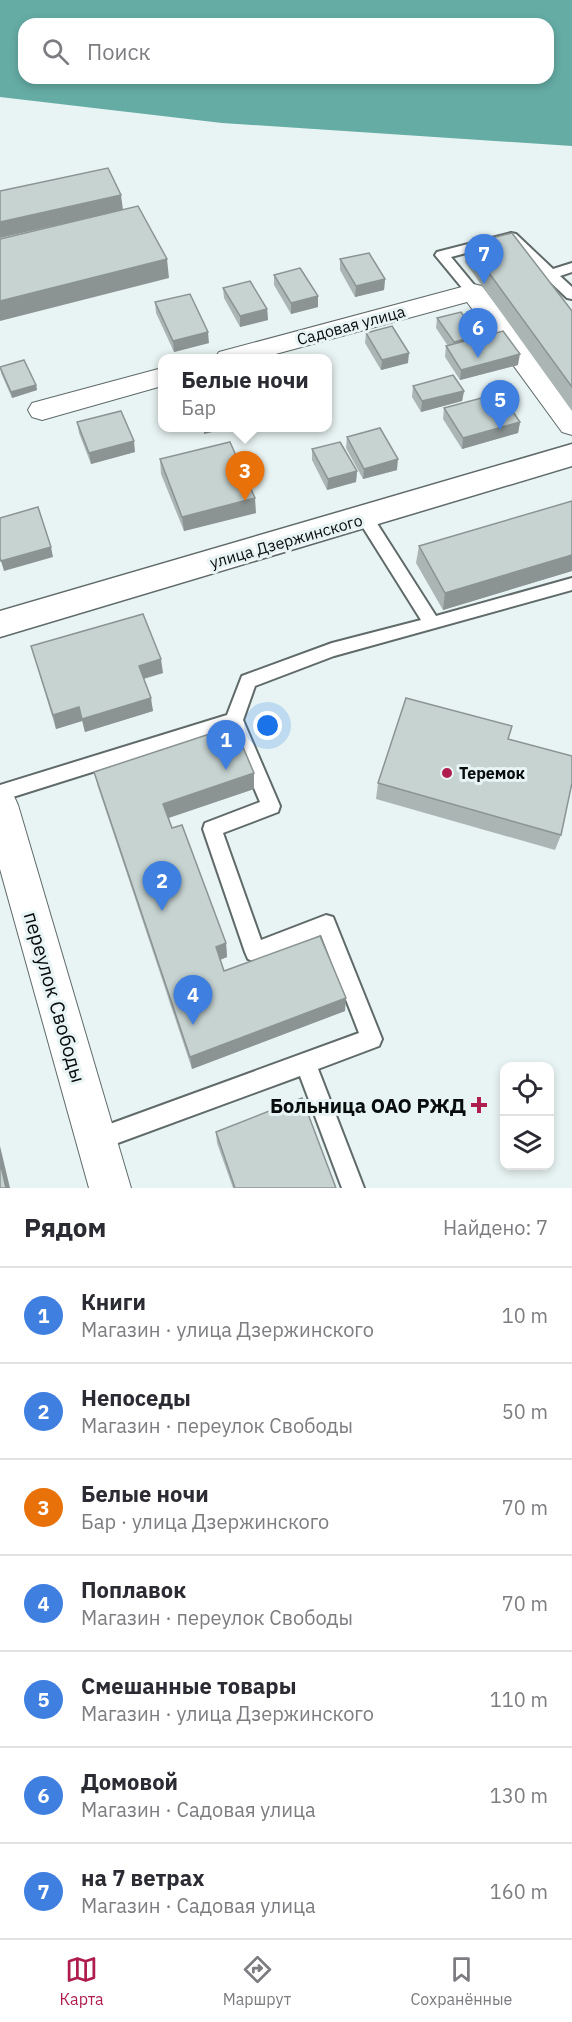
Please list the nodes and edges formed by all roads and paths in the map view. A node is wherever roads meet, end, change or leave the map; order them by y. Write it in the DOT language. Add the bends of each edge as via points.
graph roads {
  1 [pos="572,267"];
  2 [pos="551,275"];
  3 [pos="473,292"];
  4 [pos="572,295"];
  5 [pos="244,354"];
  6 [pos="158,378"];
  7 [pos="42,410"];
  8 [pos="572,425"];
  9 [pos="572,455"];
  10 [pos="365,518"];
  11 [pos="572,584"];
  12 [pos="0,624"];
  13 [pos="432,624"];
  14 [pos="234,720"];
  15 [pos="0,793"];
  16 [pos="0,805"];
  17 [pos="12,896"];
  18 [pos="306,1065"];
  19 [pos="96,1140"];
  20 [pos="110,1188"];
  21 [pos="353,1188"];
  1 -- 2 [label="lane"];
  2 -- 3 [label="lane" via="511,237 442,255"];
  2 -- 4 [label="lane"];
  3 -- 5 [label="street, Садовая улица"];
  3 -- 8 [label="street"];
  6 -- 7 [label="street"];
  9 -- 10 [label="main road, улица Дзержинского"];
  10 -- 12 [label="main road, улица Дзержинского"];
  10 -- 13 [label="lane"];
  11 -- 13 [label="lane"];
  13 -- 14 [label="lane" via="332,650 248,681"];
  14 -- 15 [label="lane"];
  14 -- 18 [label="lane" via="271,806 212,828 255,952 326,924 372,1039"];
  16 -- 17 [label="street, переулок Свободы"];
  17 -- 19 [label="street, переулок Свободы"];
  18 -- 19 [label="lane"];
  18 -- 21 [label="lane"];
  19 -- 20 [label="street, переулок Свободы"];
}
